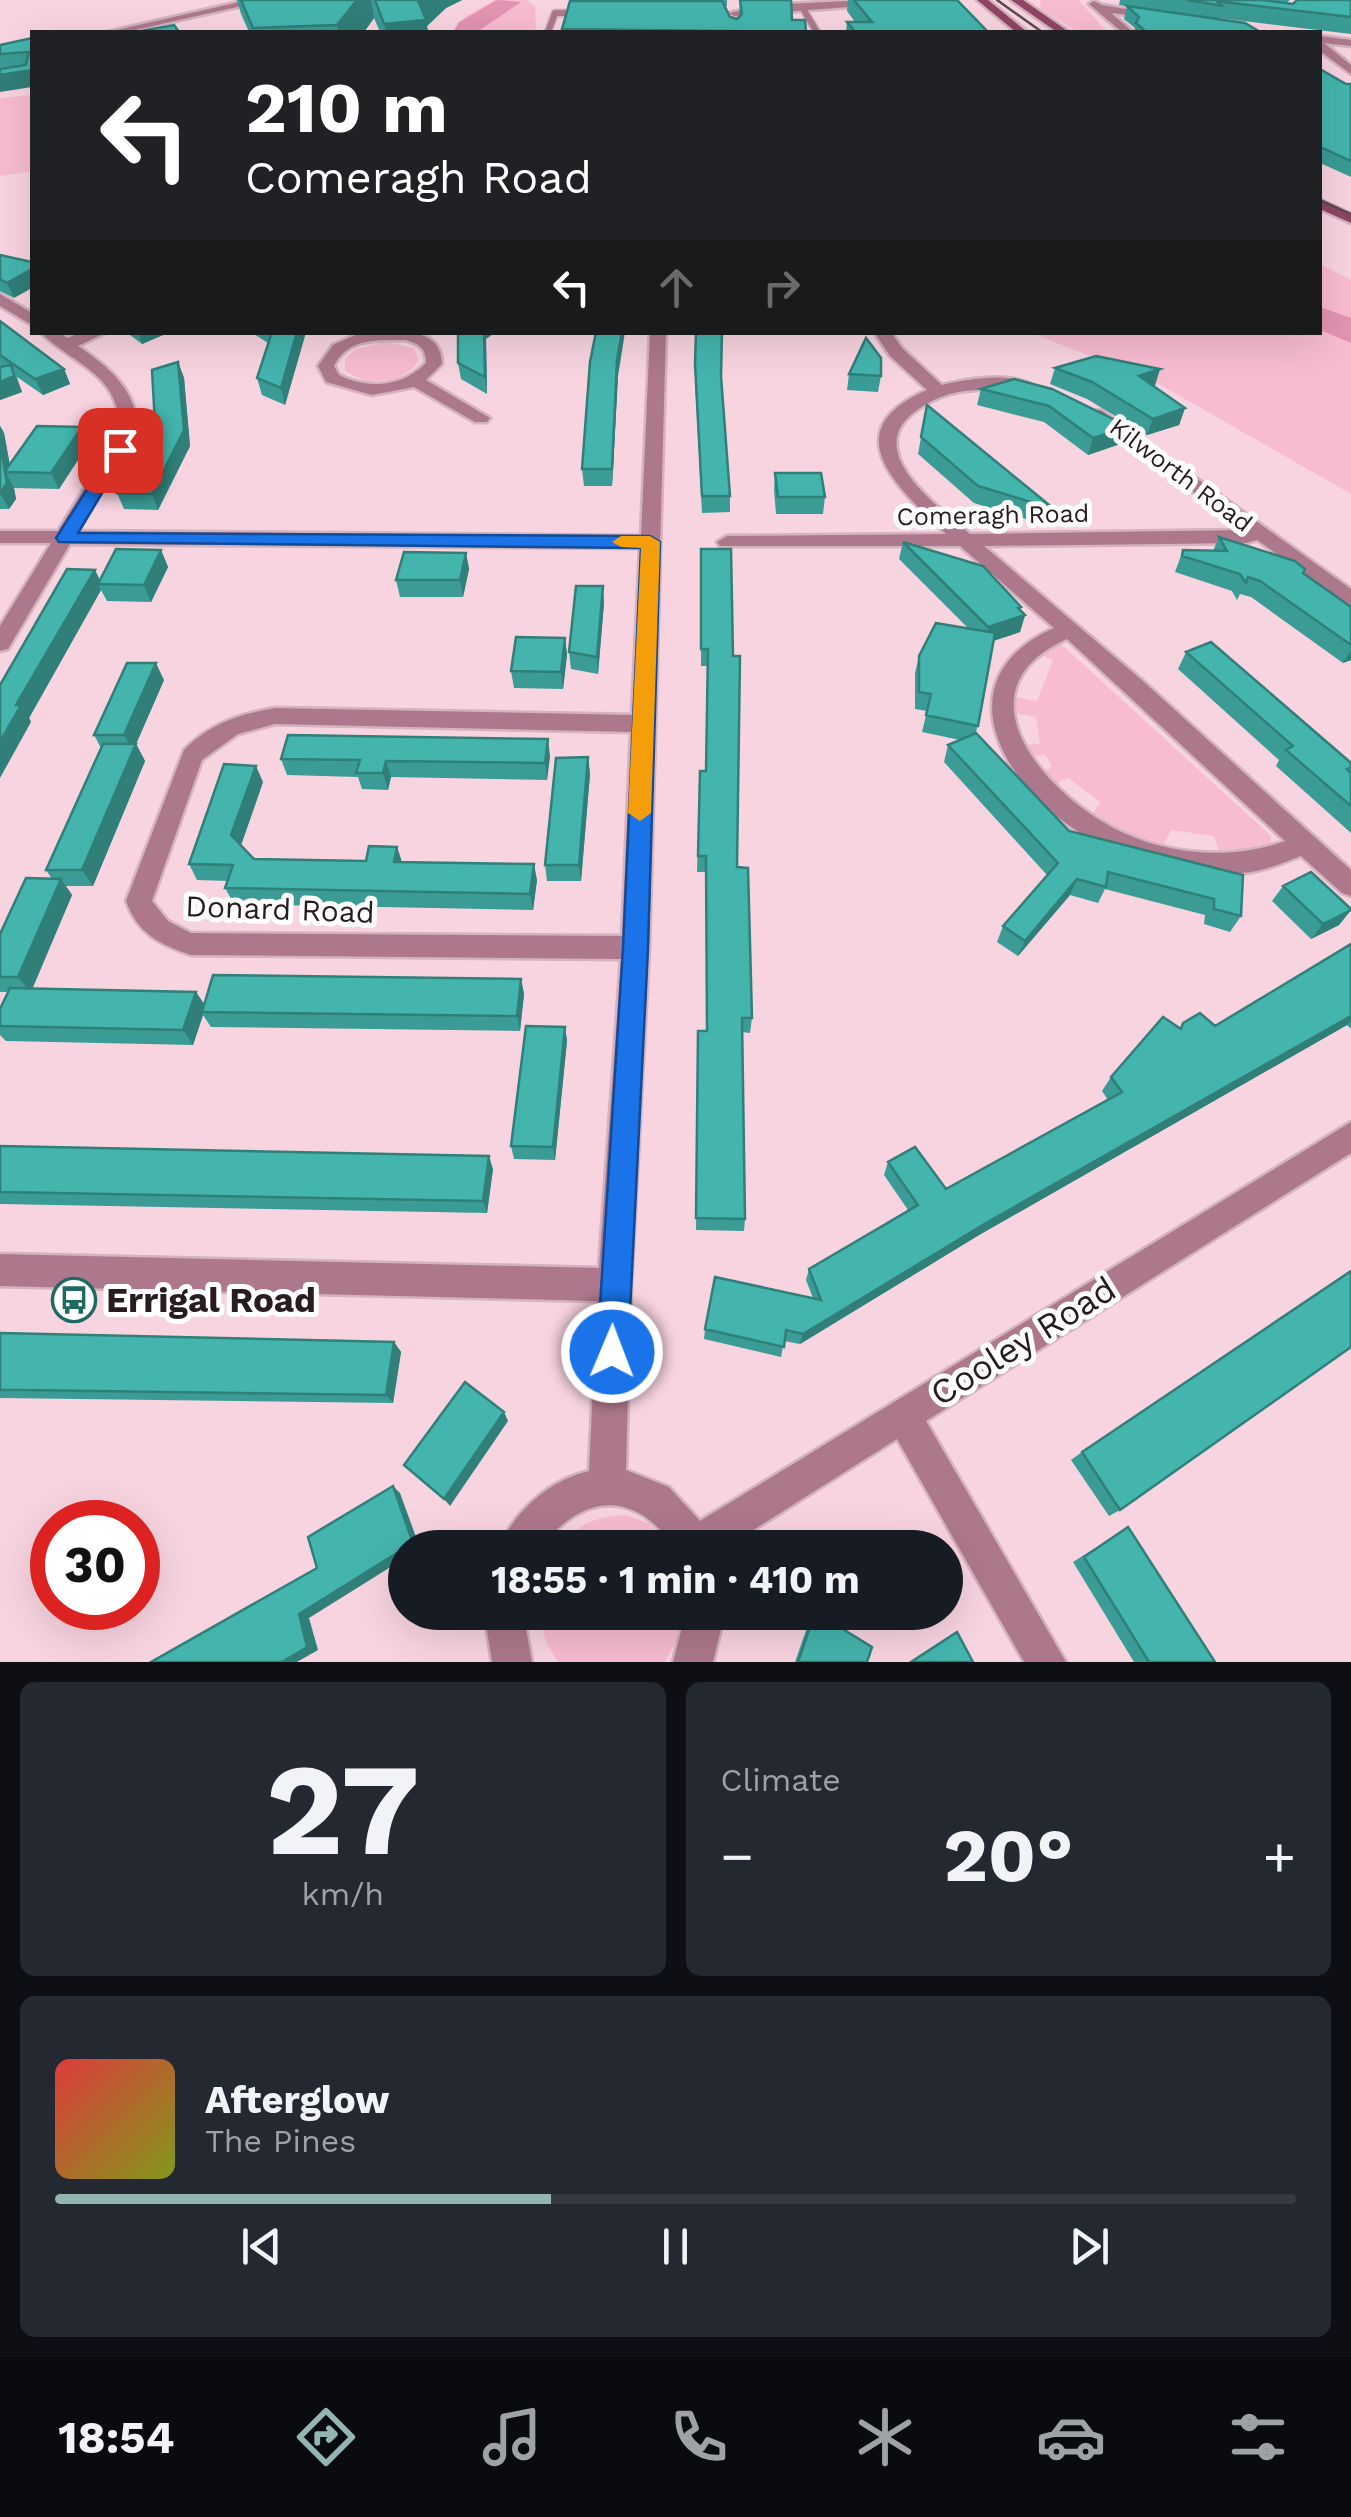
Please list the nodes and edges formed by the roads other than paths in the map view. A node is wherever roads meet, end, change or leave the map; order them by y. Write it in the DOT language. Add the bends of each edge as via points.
graph roads {
  1 [pos="263,0"];
  2 [pos="933,0"];
  3 [pos="982,0"];
  4 [pos="1016,0"];
  5 [pos="878,1"];
  6 [pos="831,2"];
  7 [pos="1094,4"];
  8 [pos="802,7"];
  9 [pos="734,12"];
  10 [pos="592,14"];
  11 [pos="1164,16"];
  12 [pos="122,30"];
  13 [pos="549,30"];
  14 [pos="816,30"];
  15 [pos="1020,30"];
  16 [pos="1061,30"];
  17 [pos="1124,30"];
  18 [pos="1322,42"];
  19 [pos="1351,43"];
  20 [pos="1322,44"];
  21 [pos="1351,71"];
  22 [pos="1322,193"];
  23 [pos="1322,205"];
  24 [pos="1351,206"];
  25 [pos="1351,219"];
  26 [pos="0,299"];
  27 [pos="30,319"];
  28 [pos="370,335"];
  29 [pos="422,335"];
  30 [pos="658,335"];
  31 [pos="884,335"];
  32 [pos="342,337"];
  33 [pos="56,339"];
  34 [pos="414,380"];
  35 [pos="937,390"];
  36 [pos="1043,391"];
  37 [pos="1085,406"];
  38 [pos="481,418"];
  39 [pos="1259,532"];
  40 [pos="0,537"];
  41 [pos="65,538"];
  42 [pos="968,540"];
  43 [pos="650,542"];
  44 [pos="727,542"];
  45 [pos="1351,599"];
  46 [pos="1070,629"];
  47 [pos="0,644"];
  48 [pos="643,724"];
  49 [pos="1304,844"];
  50 [pos="1351,886"];
  51 [pos="635,948"];
  52 [pos="1351,1136"];
  53 [pos="0,1270"];
  54 [pos="614,1285"];
  55 [pos="903,1416"];
  56 [pos="607,1484"];
  57 [pos="530,1530"];
  58 [pos="686,1530"];
  59 [pos="721,1530"];
  60 [pos="506,1630"];
  61 [pos="702,1630"];
  62 [pos="510,1661"];
  63 [pos="694,1662"];
  64 [pos="1046,1662"];
  1 -- 12 [label="street"];
  2 -- 5 [label="street"];
  3 -- 15 [label="main road"];
  4 -- 16 [label="main road"];
  5 -- 6 [label="street"];
  6 -- 8 [label="street"];
  7 -- 11 [label="street"];
  7 -- 17 [label="street"];
  8 -- 9 [label="street"];
  8 -- 14 [label="lane"];
  10 -- 13 [label="lane" via="555,13"];
  18 -- 19 [label="street"];
  20 -- 21 [label="street"];
  22 -- 24 [label="main road"];
  23 -- 25 [label="main road"];
  26 -- 27 [label="street"];
  28 -- 32 [label="street"];
  29 -- 34 [label="street" via="435,358"];
  30 -- 43 [label="street"];
  31 -- 35 [label="street"];
  32 -- 34 [label="street" via="326,366 340,383 376,389"];
  33 -- 41 [label="street" via="115,382 130,416 120,450"];
  34 -- 38 [label="street"];
  35 -- 36 [label="street" via="981,384"];
  35 -- 42 [label="street" via="892,422 887,454"];
  37 -- 39 [label="street, Kilworth Road"];
  39 -- 42 [label="street, Comeragh Road"];
  39 -- 45 [label="street, Kilworth Road"];
  40 -- 41 [label="street"];
  41 -- 43 [label="street"];
  41 -- 47 [label="street"];
  42 -- 44 [label="street, Comeragh Road"];
  42 -- 46 [label="street"];
  43 -- 48 [label="street"];
  46 -- 49 [label="street"];
  46 -- 49 [label="street" via="1019,658 1006,684 1007,734 1035,782 1083,824 1162,855 1242,864"];
  48 -- 51 [label="street"];
  48 -- 51 [label="street, Donard Road" via="274,716 224,730 192,756 139,901 145,921 190,944"];
  49 -- 50 [label="street"];
  51 -- 54 [label="street"];
  52 -- 55 [label="street, Cooley Road"];
  53 -- 54 [label="street"];
  54 -- 56 [label="street"];
  55 -- 59 [label="street, Cooley Road"];
  55 -- 64 [label="street"];
  56 -- 57 [label="street" via="572,1492"];
  56 -- 58 [label="street" via="658,1500"];
  60 -- 62 [label="street"];
  61 -- 63 [label="street"];
}
